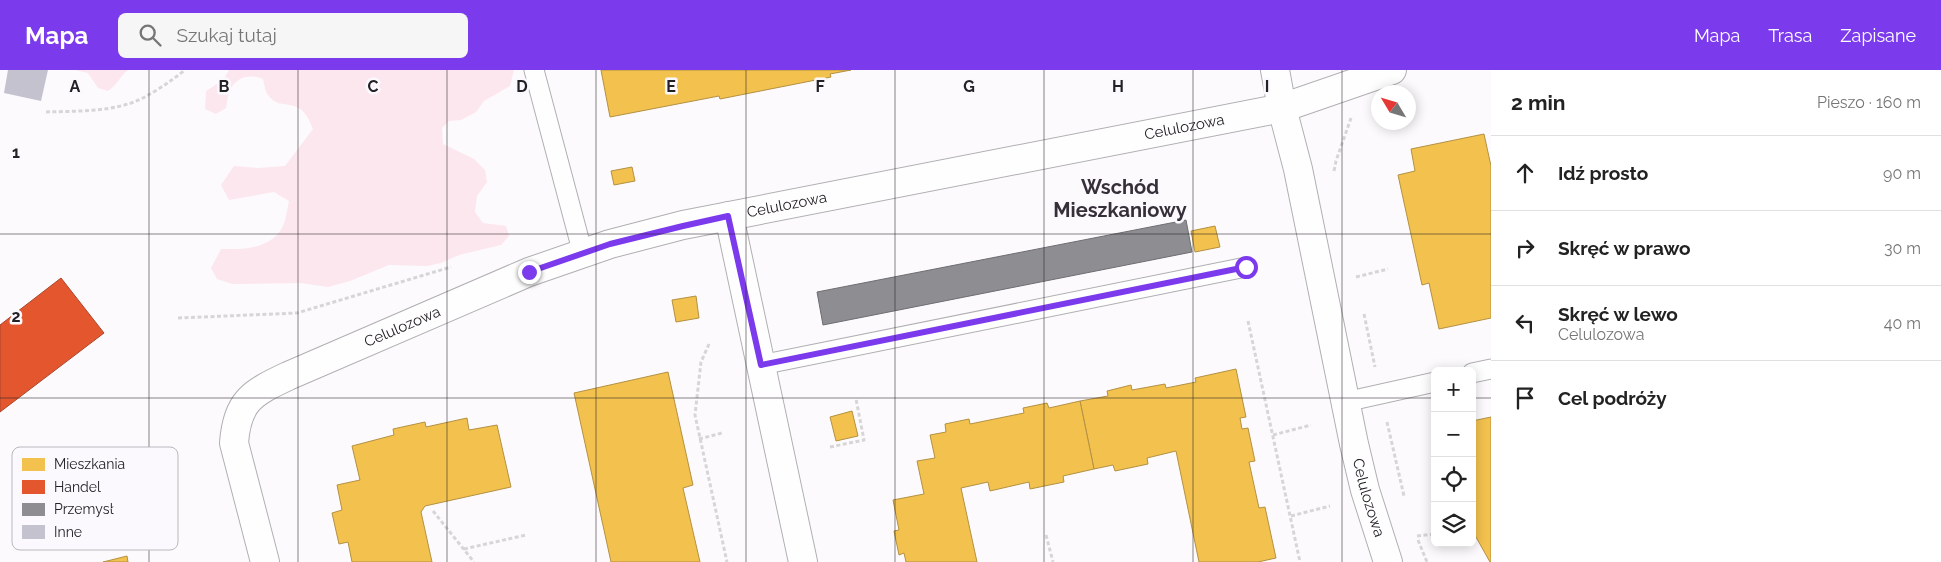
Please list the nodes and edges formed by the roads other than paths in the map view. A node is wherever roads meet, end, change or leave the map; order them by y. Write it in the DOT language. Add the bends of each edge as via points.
graph roads {
  1 [pos="534,70"];
  2 [pos="1275,70"];
  3 [pos="1392,70"];
  4 [pos="1282,108"];
  5 [pos="728,216"];
  6 [pos="583,254"];
  7 [pos="1246,267"];
  8 [pos="761,365"];
  9 [pos="1491,368"];
  10 [pos="1476,372"];
  11 [pos="1431,383"];
  12 [pos="1345,402"];
  13 [pos="265,562"];
  14 [pos="803,562"];
  15 [pos="1388,562"];
  1 -- 6 [label="lane"];
  2 -- 4 [label="street, Celulozowa"];
  3 -- 4 [label="street"];
  4 -- 5 [label="street, Celulozowa"];
  4 -- 12 [label="street, Celulozowa" via="1298,169"];
  5 -- 6 [label="street, Celulozowa" via="610,244"];
  5 -- 8 [label="street"];
  6 -- 13 [label="street, Celulozowa" via="529,272 288,376 251,397 236,424 234,443"];
  7 -- 8 [label="lane"];
  8 -- 14 [label="street"];
  9 -- 10 [label="lane"];
  11 -- 12 [label="lane"];
  12 -- 15 [label="street, Celulozowa" via="1365,490"];
}
